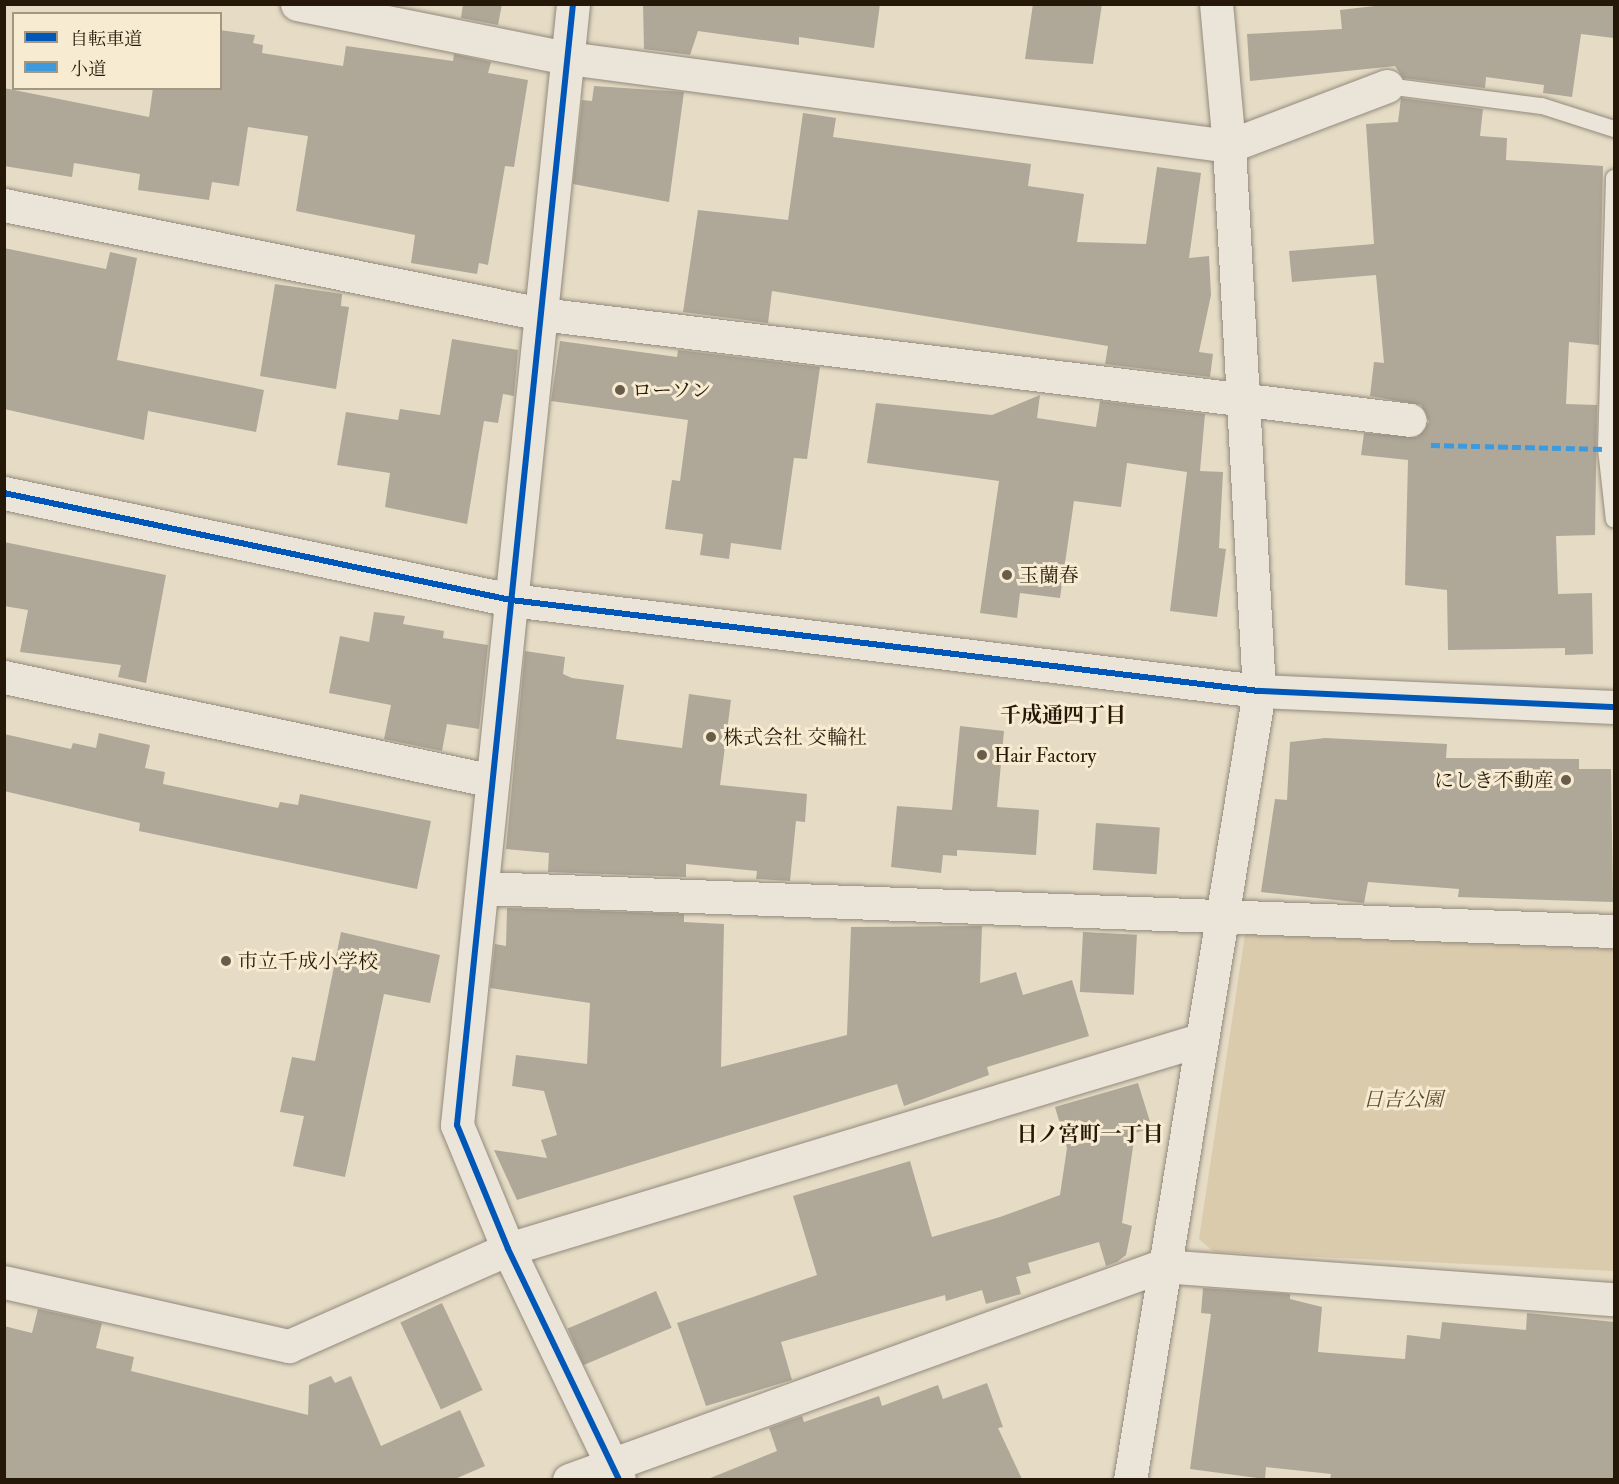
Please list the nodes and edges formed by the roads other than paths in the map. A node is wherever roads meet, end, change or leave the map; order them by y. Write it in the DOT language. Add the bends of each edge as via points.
graph roads {
  1 [pos="297,4"];
  2 [pos="573,4"];
  3 [pos="1216,4"];
  4 [pos="568,58"];
  5 [pos="1387,86"];
  6 [pos="1614,129"];
  7 [pos="1229,146"];
  8 [pos="1614,178"];
  9 [pos="4,205"];
  10 [pos="541,314"];
  11 [pos="1610,385"];
  12 [pos="1241,396"];
  13 [pos="1410,420"];
  14 [pos="4,493"];
  15 [pos="1614,520"];
  16 [pos="511,600"];
  17 [pos="4,677"];
  18 [pos="1259,691"];
  19 [pos="1614,707"];
  20 [pos="492,782"];
  21 [pos="482,888"];
  22 [pos="1221,917"];
  23 [pos="1614,931"];
  24 [pos="1200,1040"];
  25 [pos="508,1249"];
  26 [pos="1161,1266"];
  27 [pos="4,1282"];
  28 [pos="1614,1299"];
  29 [pos="614,1470"];
  30 [pos="569,1479"];
  31 [pos="1130,1479"];
  1 -- 4 [label="street"];
  2 -- 4 [label="street"];
  3 -- 7 [label="street"];
  4 -- 7 [label="street"];
  4 -- 10 [label="street"];
  5 -- 6 [label="lane" via="1542,106"];
  5 -- 7 [label="street"];
  7 -- 12 [label="street"];
  8 -- 11 [label="lane"];
  9 -- 10 [label="street"];
  10 -- 12 [label="street"];
  10 -- 16 [label="street"];
  11 -- 15 [label="lane" via="1606,449"];
  12 -- 13 [label="street"];
  12 -- 18 [label="street"];
  14 -- 16 [label="street"];
  16 -- 18 [label="street"];
  16 -- 20 [label="street"];
  17 -- 20 [label="street"];
  18 -- 19 [label="street"];
  18 -- 22 [label="street"];
  20 -- 21 [label="street"];
  21 -- 22 [label="street"];
  21 -- 25 [label="street" via="457,1125"];
  22 -- 23 [label="street"];
  22 -- 24 [label="street"];
  24 -- 25 [label="street"];
  24 -- 26 [label="street"];
  25 -- 27 [label="street" via="289,1346"];
  25 -- 29 [label="street"];
  26 -- 28 [label="street"];
  26 -- 29 [label="street"];
  26 -- 31 [label="street"];
  29 -- 30 [label="street"];
}
